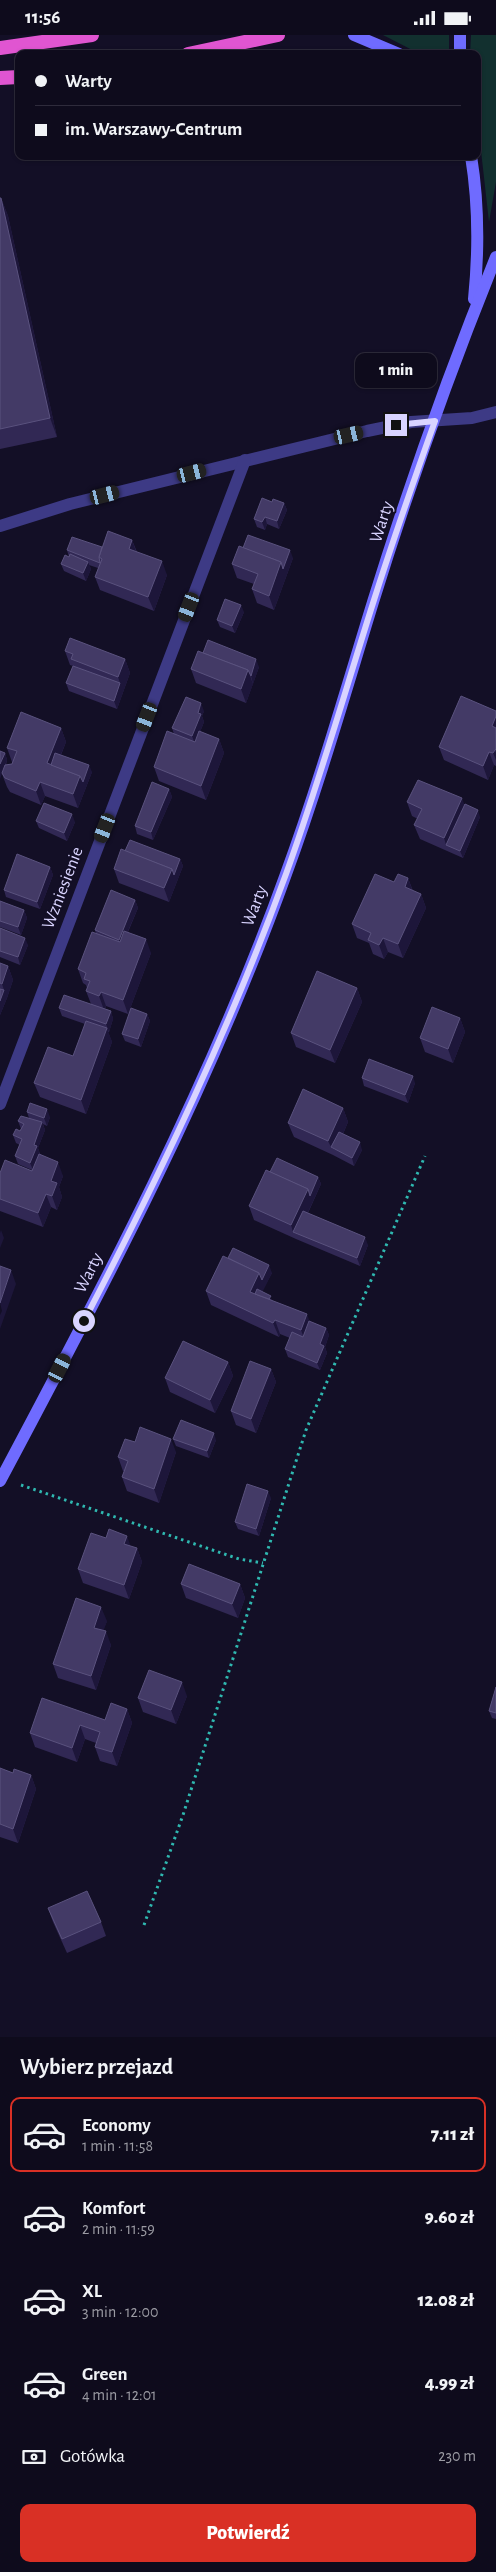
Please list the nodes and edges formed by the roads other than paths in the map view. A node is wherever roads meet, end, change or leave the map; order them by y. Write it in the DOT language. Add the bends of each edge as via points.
graph roads {
  1 [pos="92,35"];
  2 [pos="278,35"];
  3 [pos="354,35"];
  4 [pos="460,35"];
  5 [pos="0,47"];
  6 [pos="207,50"];
  7 [pos="390,50"];
  8 [pos="460,50"];
  9 [pos="15,77"];
  10 [pos="0,78"];
  11 [pos="471,160"];
  12 [pos="496,257"];
  13 [pos="473,314"];
  14 [pos="496,412"];
  15 [pos="435,421"];
  16 [pos="245,460"];
  17 [pos="0,526"];
  18 [pos="0,1104"];
  19 [pos="1,1480"];
  1 -- 5 [label="highway"];
  2 -- 6 [label="highway"];
  3 -- 7 [label="main road"];
  4 -- 8 [label="main road"];
  9 -- 10 [label="highway"];
  11 -- 13 [label="main road, Warty" via="478,223"];
  12 -- 13 [label="main road, Warty"];
  13 -- 15 [label="main road, Warty"];
  14 -- 15 [label="street" via="472,419"];
  15 -- 16 [label="street" via="411,422"];
  15 -- 19 [label="main road, Warty" via="374,599 324,765 237,1000 169,1155"];
  16 -- 17 [label="street" via="70,504"];
  16 -- 18 [label="street, Wzniesienie"];
}
